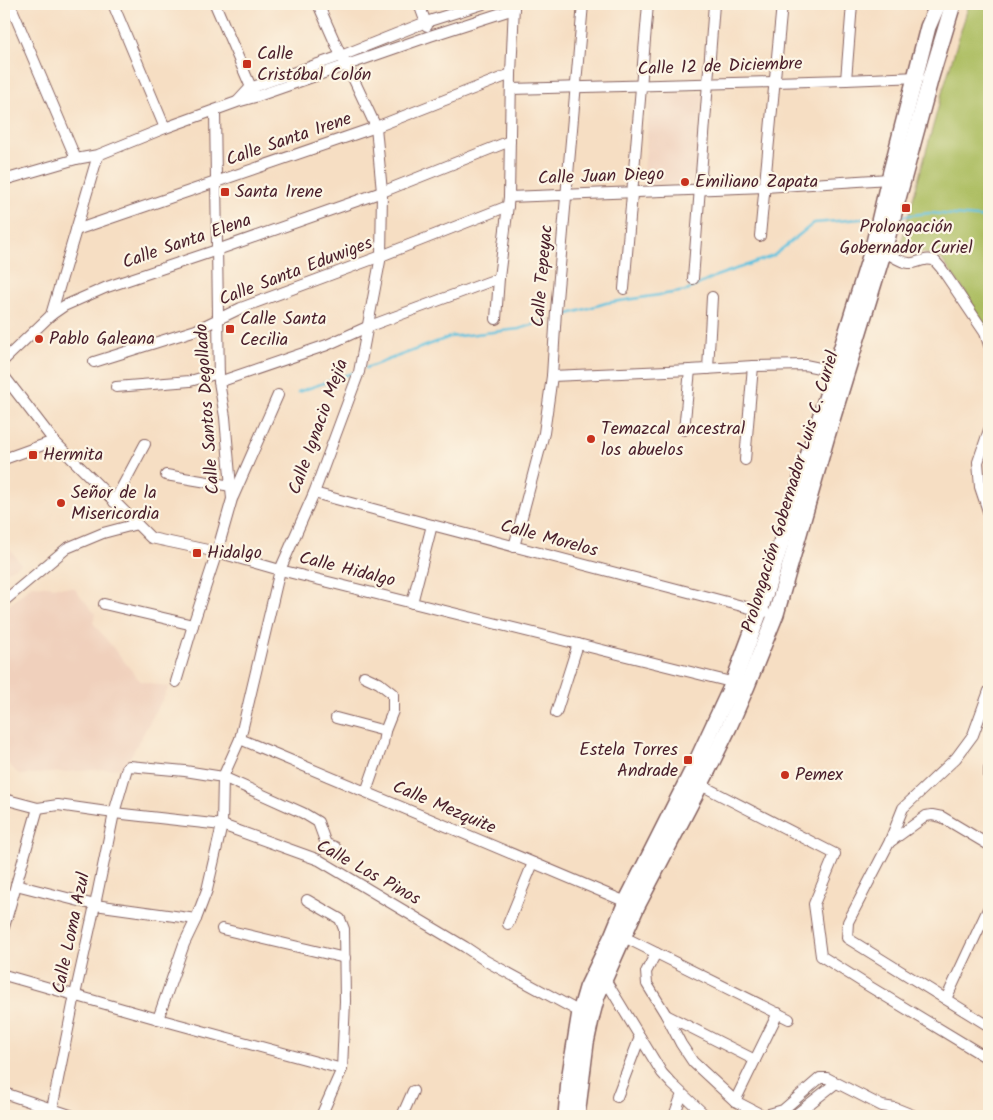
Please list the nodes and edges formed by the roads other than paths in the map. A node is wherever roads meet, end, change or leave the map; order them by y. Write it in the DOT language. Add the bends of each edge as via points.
graph roads {
  1 [pos="10,4"];
  2 [pos="113,4"];
  3 [pos="214,4"];
  4 [pos="318,4"];
  5 [pos="419,4"];
  6 [pos="483,4"];
  7 [pos="583,4"];
  8 [pos="648,4"];
  9 [pos="714,4"];
  10 [pos="782,4"];
  11 [pos="852,4"];
  12 [pos="938,4"];
  13 [pos="953,4"];
  14 [pos="514,6"];
  15 [pos="426,22"];
  16 [pos="430,36"];
  17 [pos="341,56"];
  18 [pos="347,65"];
  19 [pos="511,74"];
  20 [pos="915,77"];
  21 [pos="931,77"];
  22 [pos="846,80"];
  23 [pos="775,82"];
  24 [pos="708,84"];
  25 [pos="641,86"];
  26 [pos="576,87"];
  27 [pos="510,89"];
  28 [pos="253,92"];
  29 [pos="215,111"];
  30 [pos="376,127"];
  31 [pos="166,128"];
  32 [pos="510,141"];
  33 [pos="98,155"];
  34 [pos="76,159"];
  35 [pos="4,180"];
  36 [pos="896,180"];
  37 [pos="216,182"];
  38 [pos="765,187"];
  39 [pos="700,189"];
  40 [pos="382,192"];
  41 [pos="632,192"];
  42 [pos="566,194"];
  43 [pos="508,201"];
  44 [pos="76,230"];
  45 [pos="760,236"];
  46 [pos="879,249"];
  47 [pos="217,250"];
  48 [pos="381,256"];
  49 [pos="499,278"];
  50 [pos="693,279"];
  51 [pos="624,289"];
  52 [pos="712,297"];
  53 [pos="51,315"];
  54 [pos="496,319"];
  55 [pos="218,320"];
  56 [pos="367,328"];
  57 [pos="989,345"];
  58 [pos="4,360"];
  59 [pos="94,362"];
  60 [pos="753,366"];
  61 [pos="708,369"];
  62 [pos="690,370"];
  63 [pos="834,371"];
  64 [pos="4,376"];
  65 [pos="552,376"];
  66 [pos="219,377"];
  67 [pos="116,387"];
  68 [pos="278,395"];
  69 [pos="684,430"];
  70 [pos="989,430"];
  71 [pos="54,441"];
  72 [pos="145,444"];
  73 [pos="4,459"];
  74 [pos="745,460"];
  75 [pos="166,475"];
  76 [pos="231,486"];
  77 [pos="314,493"];
  78 [pos="232,499"];
  79 [pos="114,502"];
  80 [pos="989,514"];
  81 [pos="137,524"];
  82 [pos="432,525"];
  83 [pos="514,546"];
  84 [pos="217,552"];
  85 [pos="280,570"];
  86 [pos="4,601"];
  87 [pos="412,603"];
  88 [pos="104,604"];
  89 [pos="760,611"];
  90 [pos="776,614"];
  91 [pos="193,625"];
  92 [pos="578,644"];
  93 [pos="364,676"];
  94 [pos="176,682"];
  95 [pos="740,684"];
  96 [pos="989,691"];
  97 [pos="556,713"];
  98 [pos="336,718"];
  99 [pos="385,731"];
  100 [pos="240,739"];
  101 [pos="130,766"];
  102 [pos="989,769"];
  103 [pos="223,777"];
  104 [pos="694,782"];
  105 [pos="989,783"];
  106 [pos="366,792"];
  107 [pos="4,799"];
  108 [pos="38,808"];
  109 [pos="114,813"];
  110 [pos="222,825"];
  111 [pos="889,843"];
  112 [pos="989,845"];
  113 [pos="335,847"];
  114 [pos="533,863"];
  115 [pos="16,885"];
  116 [pos="307,900"];
  117 [pos="631,904"];
  118 [pos="95,905"];
  119 [pos="989,907"];
  120 [pos="196,919"];
  121 [pos="508,924"];
  122 [pos="4,926"];
  123 [pos="222,929"];
  124 [pos="624,937"];
  125 [pos="656,953"];
  126 [pos="344,958"];
  127 [pos="601,972"];
  128 [pos="4,975"];
  129 [pos="74,995"];
  130 [pos="946,999"];
  131 [pos="580,1012"];
  132 [pos="778,1013"];
  133 [pos="666,1016"];
  134 [pos="158,1019"];
  135 [pos="789,1019"];
  136 [pos="989,1026"];
  137 [pos="640,1037"];
  138 [pos="989,1058"];
  139 [pos="755,1060"];
  140 [pos="342,1069"];
  141 [pos="836,1083"];
  142 [pos="413,1092"];
  143 [pos="4,1093"];
  144 [pos="682,1094"];
  145 [pos="617,1098"];
  146 [pos="735,1101"];
  147 [pos="882,1106"];
  148 [pos="52,1110"];
  149 [pos="73,1116"];
  150 [pos="321,1116"];
  151 [pos="402,1116"];
  152 [pos="566,1116"];
  153 [pos="578,1116"];
  154 [pos="674,1116"];
  155 [pos="706,1116"];
  156 [pos="763,1116"];
  157 [pos="794,1116"];
  158 [pos="891,1116"];
  159 [pos="915,1116"];
  1 -- 34 [label="street"];
  2 -- 31 [label="street"];
  3 -- 28 [label="street"];
  4 -- 17 [label="street, Calle Ignacio Mejía"];
  5 -- 15 [label="street"];
  6 -- 15 [label="street"];
  7 -- 26 [label="street, Calle Tepeyac"];
  8 -- 25 [label="street"];
  9 -- 24 [label="street"];
  10 -- 23 [label="street"];
  11 -- 22 [label="street"];
  12 -- 20 [label="main road, Prolongación Gobernador Luis C. Curiel" via="928,27"];
  13 -- 21 [label="main road, Prolongación Gobernador Luis C. Curiel"];
  14 -- 16 [label="street"];
  14 -- 19 [label="street"];
  15 -- 16 [label="street"];
  15 -- 17 [label="street"];
  16 -- 18 [label="street"];
  17 -- 18 [label="street, Calle Ignacio Mejía"];
  17 -- 28 [label="street"];
  18 -- 28 [label="street"];
  18 -- 30 [label="street, Calle Ignacio Mejía"];
  19 -- 27 [label="street"];
  19 -- 30 [label="street, Calle Santa Irene"];
  20 -- 21 [label="street, Calle 12 de Diciembre"];
  20 -- 22 [label="street, Calle 12 de Diciembre"];
  20 -- 36 [label="main road, Prolongación Gobernador Luis C. Curiel"];
  21 -- 36 [label="main road, Prolongación Gobernador Luis C. Curiel"];
  22 -- 23 [label="street, Calle 12 de Diciembre"];
  23 -- 24 [label="street, Calle 12 de Diciembre"];
  23 -- 38 [label="street"];
  24 -- 25 [label="street, Calle 12 de Diciembre"];
  24 -- 39 [label="street"];
  25 -- 26 [label="street, Calle 12 de Diciembre"];
  25 -- 41 [label="street"];
  26 -- 27 [label="street, Calle 12 de Diciembre"];
  26 -- 42 [label="street, Calle Tepeyac"];
  27 -- 32 [label="street"];
  28 -- 29 [label="street"];
  29 -- 31 [label="street"];
  29 -- 37 [label="street, Calle Santos Degollado"];
  30 -- 37 [label="street, Calle Santa Irene"];
  30 -- 40 [label="street, Calle Ignacio Mejía"];
  31 -- 33 [label="street"];
  32 -- 40 [label="street, Calle Santa Elena"];
  32 -- 43 [label="street"];
  33 -- 34 [label="street"];
  33 -- 44 [label="street"];
  34 -- 35 [label="street"];
  36 -- 38 [label="street, Calle Juan Diego"];
  36 -- 46 [label="main road, Prolongación Gobernador Luis C. Curiel"];
  37 -- 44 [label="street, Calle Santa Irene"];
  37 -- 47 [label="street, Calle Santos Degollado"];
  38 -- 39 [label="street, Calle Juan Diego"];
  38 -- 45 [label="street"];
  39 -- 41 [label="street, Calle Juan Diego"];
  39 -- 50 [label="street"];
  40 -- 47 [label="street, Calle Santa Elena"];
  40 -- 48 [label="street, Calle Ignacio Mejía"];
  41 -- 42 [label="street, Calle Juan Diego"];
  41 -- 51 [label="street"];
  42 -- 43 [label="street, Calle Juan Diego"];
  42 -- 65 [label="street, Calle Tepeyac"];
  43 -- 48 [label="street, Calle Santa Eduwiges"];
  43 -- 49 [label="street"];
  44 -- 53 [label="street"];
  46 -- 57 [label="street" via="906,263 934,260 985,333"];
  46 -- 63 [label="main road, Prolongación Gobernador Luis C. Curiel"];
  46 -- 90 [label="main road, Prolongación Gobernador Luis C. Curiel"];
  47 -- 53 [label="street, Calle Santa Elena" via="107,286"];
  47 -- 55 [label="street, Calle Santos Degollado"];
  48 -- 55 [label="street, Calle Santa Eduwiges" via="241,308"];
  48 -- 56 [label="street, Calle Ignacio Mejía"];
  49 -- 54 [label="street"];
  49 -- 56 [label="street"];
  52 -- 61 [label="street"];
  53 -- 58 [label="street, Calle Santa Elena"];
  55 -- 59 [label="street, Calle Santa Eduwiges"];
  55 -- 66 [label="street, Calle Santos Degollado"];
  56 -- 66 [label="street" via="327,345"];
  56 -- 77 [label="street, Calle Ignacio Mejía" via="359,372"];
  60 -- 61 [label="street"];
  60 -- 63 [label="street" via="805,365"];
  60 -- 74 [label="street"];
  61 -- 62 [label="street"];
  62 -- 65 [label="street"];
  62 -- 69 [label="street"];
  63 -- 89 [label="main road, Prolongación Gobernador Luis C. Curiel"];
  64 -- 71 [label="street, Calle Hidalgo"];
  65 -- 83 [label="street, Calle Tepeyac" via="544,433"];
  66 -- 67 [label="street"];
  66 -- 76 [label="street, Calle Santos Degollado"];
  68 -- 78 [label="street"];
  70 -- 80 [label="street" via="978,462 980,488"];
  71 -- 73 [label="street"];
  71 -- 79 [label="street, Calle Hidalgo"];
  72 -- 79 [label="street"];
  75 -- 76 [label="street"];
  76 -- 78 [label="street, Calle Santos Degollado"];
  77 -- 82 [label="street, Calle Morelos"];
  77 -- 85 [label="street, Calle Ignacio Mejía"];
  78 -- 84 [label="street, Calle Santos Degollado"];
  79 -- 81 [label="street, Calle Hidalgo"];
  81 -- 84 [label="street, Calle Hidalgo" via="151,538"];
  81 -- 86 [label="street" via="103,533 67,548"];
  82 -- 83 [label="street, Calle Morelos"];
  82 -- 87 [label="street"];
  83 -- 89 [label="street, Calle Morelos"];
  84 -- 85 [label="street, Calle Hidalgo"];
  84 -- 91 [label="street, Calle Santos Degollado"];
  85 -- 87 [label="street, Calle Hidalgo"];
  85 -- 100 [label="street, Calle Ignacio Mejía"];
  87 -- 92 [label="street, Calle Hidalgo"];
  88 -- 91 [label="street"];
  89 -- 90 [label="street, Calle Morelos"];
  89 -- 95 [label="main road, Prolongación Gobernador Luis C. Curiel"];
  90 -- 95 [label="main road, Prolongación Gobernador Luis C. Curiel"];
  91 -- 94 [label="street, Calle Santos Degollado"];
  92 -- 95 [label="street, Calle Hidalgo"];
  92 -- 97 [label="street"];
  93 -- 99 [label="street" via="393,694 393,711"];
  95 -- 104 [label="main road, Prolongación Gobernador Luis C. Curiel"];
  96 -- 111 [label="street" via="973,735 956,758 903,808"];
  98 -- 99 [label="street"];
  99 -- 106 [label="street"];
  100 -- 103 [label="street, Calle Ignacio Mejía"];
  100 -- 106 [label="street, Calle Mezquite"];
  101 -- 103 [label="street, Calle Los Pinos"];
  101 -- 109 [label="street, Calle Loma Azul"];
  102 -- 105 [label="street"];
  103 -- 110 [label="street"];
  103 -- 113 [label="street, Calle Los Pinos" via="318,822 326,844"];
  104 -- 117 [label="main road, Prolongación Gobernador Luis C. Curiel"];
  104 -- 138 [label="street" via="836,854 814,904 820,956"];
  106 -- 114 [label="street, Calle Mezquite"];
  107 -- 108 [label="street, Calle Los Pinos"];
  108 -- 109 [label="street, Calle Los Pinos" via="58,805"];
  108 -- 115 [label="street"];
  109 -- 110 [label="street, Calle Los Pinos"];
  109 -- 118 [label="street, Calle Loma Azul"];
  110 -- 120 [label="street" via="207,890"];
  110 -- 131 [label="street, Calle Los Pinos" via="319,860 486,961"];
  111 -- 112 [label="street" via="932,815 942,817"];
  111 -- 130 [label="street" via="848,922 847,938"];
  114 -- 117 [label="street, Calle Mezquite"];
  114 -- 121 [label="street"];
  115 -- 118 [label="street"];
  115 -- 122 [label="street"];
  116 -- 126 [label="street" via="340,919 344,929"];
  117 -- 124 [label="main road, Prolongación Gobernador Luis C. Curiel"];
  117 -- 127 [label="main road, Prolongación Gobernador Luis C. Curiel" via="612,936"];
  118 -- 120 [label="street"];
  118 -- 129 [label="street, Calle Loma Azul"];
  119 -- 130 [label="street"];
  120 -- 134 [label="street"];
  123 -- 126 [label="street"];
  124 -- 125 [label="street"];
  124 -- 127 [label="main road, Prolongación Gobernador Luis C. Curiel"];
  125 -- 132 [label="street"];
  125 -- 133 [label="street" via="646,972 646,984"];
  126 -- 140 [label="street"];
  127 -- 131 [label="main road, Prolongación Gobernador Luis C. Curiel" via="587,988"];
  127 -- 137 [label="street"];
  127 -- 153 [label="main road, Prolongación Gobernador Luis C. Curiel" via="586,1042"];
  128 -- 129 [label="street"];
  129 -- 134 [label="street"];
  129 -- 148 [label="street, Calle Loma Azul"];
  130 -- 136 [label="street"];
  131 -- 152 [label="main road, Prolongación Gobernador Luis C. Curiel"];
  132 -- 135 [label="street"];
  132 -- 139 [label="street"];
  133 -- 139 [label="street"];
  133 -- 146 [label="street" via="693,1062"];
  134 -- 140 [label="street"];
  137 -- 144 [label="street" via="662,1072"];
  137 -- 145 [label="street"];
  139 -- 146 [label="street"];
  140 -- 150 [label="street"];
  141 -- 147 [label="street"];
  141 -- 156 [label="street" via="820,1078 783,1110"];
  141 -- 157 [label="street"];
  142 -- 151 [label="street"];
  143 -- 148 [label="street"];
  144 -- 154 [label="street"];
  144 -- 155 [label="street"];
  146 -- 156 [label="street"];
  147 -- 158 [label="street"];
  147 -- 159 [label="street"];
  148 -- 149 [label="street"];
}
